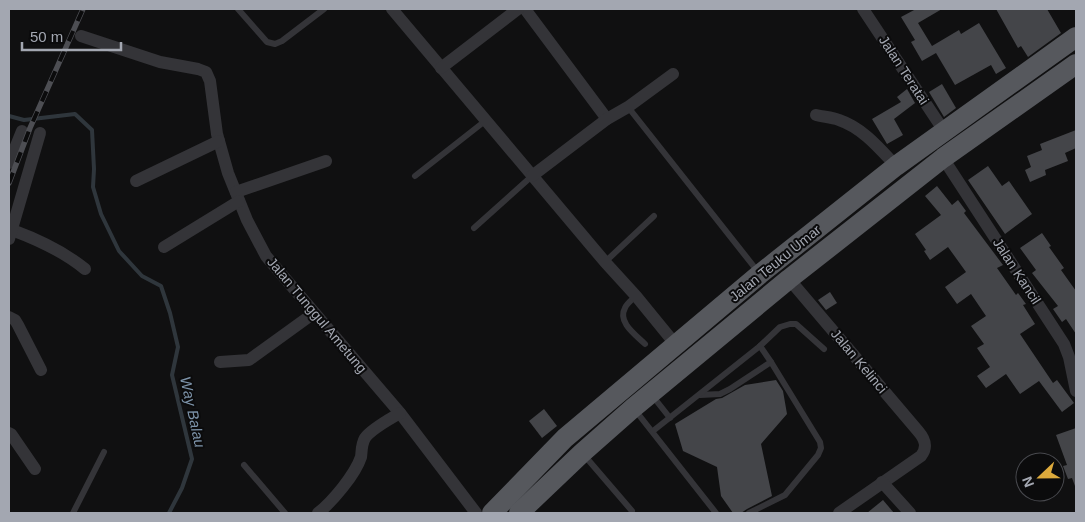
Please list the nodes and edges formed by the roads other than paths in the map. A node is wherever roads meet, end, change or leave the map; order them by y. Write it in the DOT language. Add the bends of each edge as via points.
graph roads {
  1 [pos="238,9"];
  2 [pos="324,9"];
  3 [pos="392,9"];
  4 [pos="518,9"];
  5 [pos="525,9"];
  6 [pos="863,9"];
  7 [pos="81,36"];
  8 [pos="1076,37"];
  9 [pos="1076,64"];
  10 [pos="441,68"];
  11 [pos="673,74"];
  12 [pos="628,107"];
  13 [pos="816,115"];
  14 [pos="607,119"];
  15 [pos="485,121"];
  16 [pos="944,131"];
  17 [pos="40,133"];
  18 [pos="9,137"];
  19 [pos="219,141"];
  20 [pos="943,158"];
  21 [pos="326,161"];
  22 [pos="9,163"];
  23 [pos="896,166"];
  24 [pos="415,176"];
  25 [pos="532,176"];
  26 [pos="136,181"];
  27 [pos="237,196"];
  28 [pos="654,216"];
  29 [pos="474,228"];
  30 [pos="11,234"];
  31 [pos="164,247"];
  32 [pos="605,262"];
  33 [pos="85,269"];
  34 [pos="760,274"];
  35 [pos="789,279"];
  36 [pos="636,296"];
  37 [pos="314,313"];
  38 [pos="9,317"];
  39 [pos="645,344"];
  40 [pos="676,345"];
  41 [pos="760,346"];
  42 [pos="824,349"];
  43 [pos="220,362"];
  44 [pos="771,362"];
  45 [pos="41,370"];
  46 [pos="1076,391"];
  47 [pos="650,394"];
  48 [pos="700,395"];
  49 [pos="633,408"];
  50 [pos="400,413"];
  51 [pos="670,418"];
  52 [pos="653,431"];
  53 [pos="9,433"];
  54 [pos="104,452"];
  55 [pos="582,452"];
  56 [pos="244,465"];
  57 [pos="35,469"];
  58 [pos="882,482"];
  59 [pos="632,511"];
  60 [pos="73,513"];
  61 [pos="285,513"];
  62 [pos="318,513"];
  63 [pos="487,513"];
  64 [pos="519,513"];
  65 [pos="716,513"];
  66 [pos="749,513"];
  67 [pos="839,513"];
  68 [pos="910,513"];
  1 -- 2 [label="lane" via="267,42 274,44"];
  3 -- 10 [label="street"];
  4 -- 10 [label="street"];
  5 -- 14 [label="street"];
  6 -- 16 [label="street, Jalan Teratai"];
  7 -- 19 [label="street, Jalan Tunggul Ametung" via="160,62 206,72"];
  8 -- 16 [label="highway, Jalan Teuku Umar"];
  9 -- 20 [label="highway, Jalan Teuku Umar"];
  10 -- 15 [label="street"];
  11 -- 12 [label="street"];
  12 -- 14 [label="street"];
  12 -- 34 [label="lane"];
  13 -- 23 [label="street" via="853,126"];
  14 -- 25 [label="street"];
  15 -- 24 [label="lane"];
  15 -- 25 [label="street"];
  16 -- 23 [label="highway, Jalan Teuku Umar"];
  17 -- 30 [label="street"];
  18 -- 22 [label="street" via="22,131"];
  19 -- 26 [label="street"];
  19 -- 27 [label="street, Jalan Tunggul Ametung"];
  20 -- 35 [label="highway, Jalan Teuku Umar"];
  20 -- 46 [label="street, Jalan Kancil" via="1064,344"];
  21 -- 27 [label="street"];
  23 -- 34 [label="highway, Jalan Teuku Umar"];
  25 -- 29 [label="lane"];
  25 -- 32 [label="street"];
  27 -- 31 [label="street"];
  27 -- 37 [label="street, Jalan Tunggul Ametung" via="266,256"];
  28 -- 32 [label="lane"];
  30 -- 33 [label="street" via="40,240"];
  32 -- 36 [label="street"];
  34 -- 40 [label="highway, Jalan Teuku Umar"];
  35 -- 47 [label="highway, Jalan Teuku Umar"];
  35 -- 58 [label="street, Jalan Kelinci" via="923,437 925,445 921,456"];
  36 -- 39 [label="lane" via="625,307 622,316 625,324"];
  36 -- 40 [label="street"];
  37 -- 43 [label="street" via="249,360"];
  37 -- 50 [label="street, Jalan Tunggul Ametung"];
  38 -- 45 [label="street" via="15,320"];
  40 -- 63 [label="highway, Jalan Teuku Umar" via="565,438"];
  41 -- 42 [label="lane" via="780,327 796,324"];
  41 -- 44 [label="lane"];
  41 -- 48 [label="lane"];
  44 -- 48 [label="lane" via="720,394"];
  44 -- 66 [label="lane" via="821,448 785,495"];
  47 -- 49 [label="highway, Jalan Teuku Umar"];
  47 -- 51 [label="lane"];
  48 -- 51 [label="lane"];
  49 -- 52 [label="lane"];
  49 -- 55 [label="highway, Jalan Teuku Umar"];
  50 -- 62 [label="street" via="366,437 348,481 331,503"];
  50 -- 63 [label="street, Jalan Tunggul Ametung"];
  51 -- 52 [label="lane"];
  52 -- 65 [label="lane"];
  53 -- 57 [label="street"];
  54 -- 60 [label="lane"];
  55 -- 59 [label="lane"];
  55 -- 64 [label="highway, Jalan Teuku Umar"];
  56 -- 61 [label="lane"];
  58 -- 67 [label="street"];
  58 -- 68 [label="street"];
}
